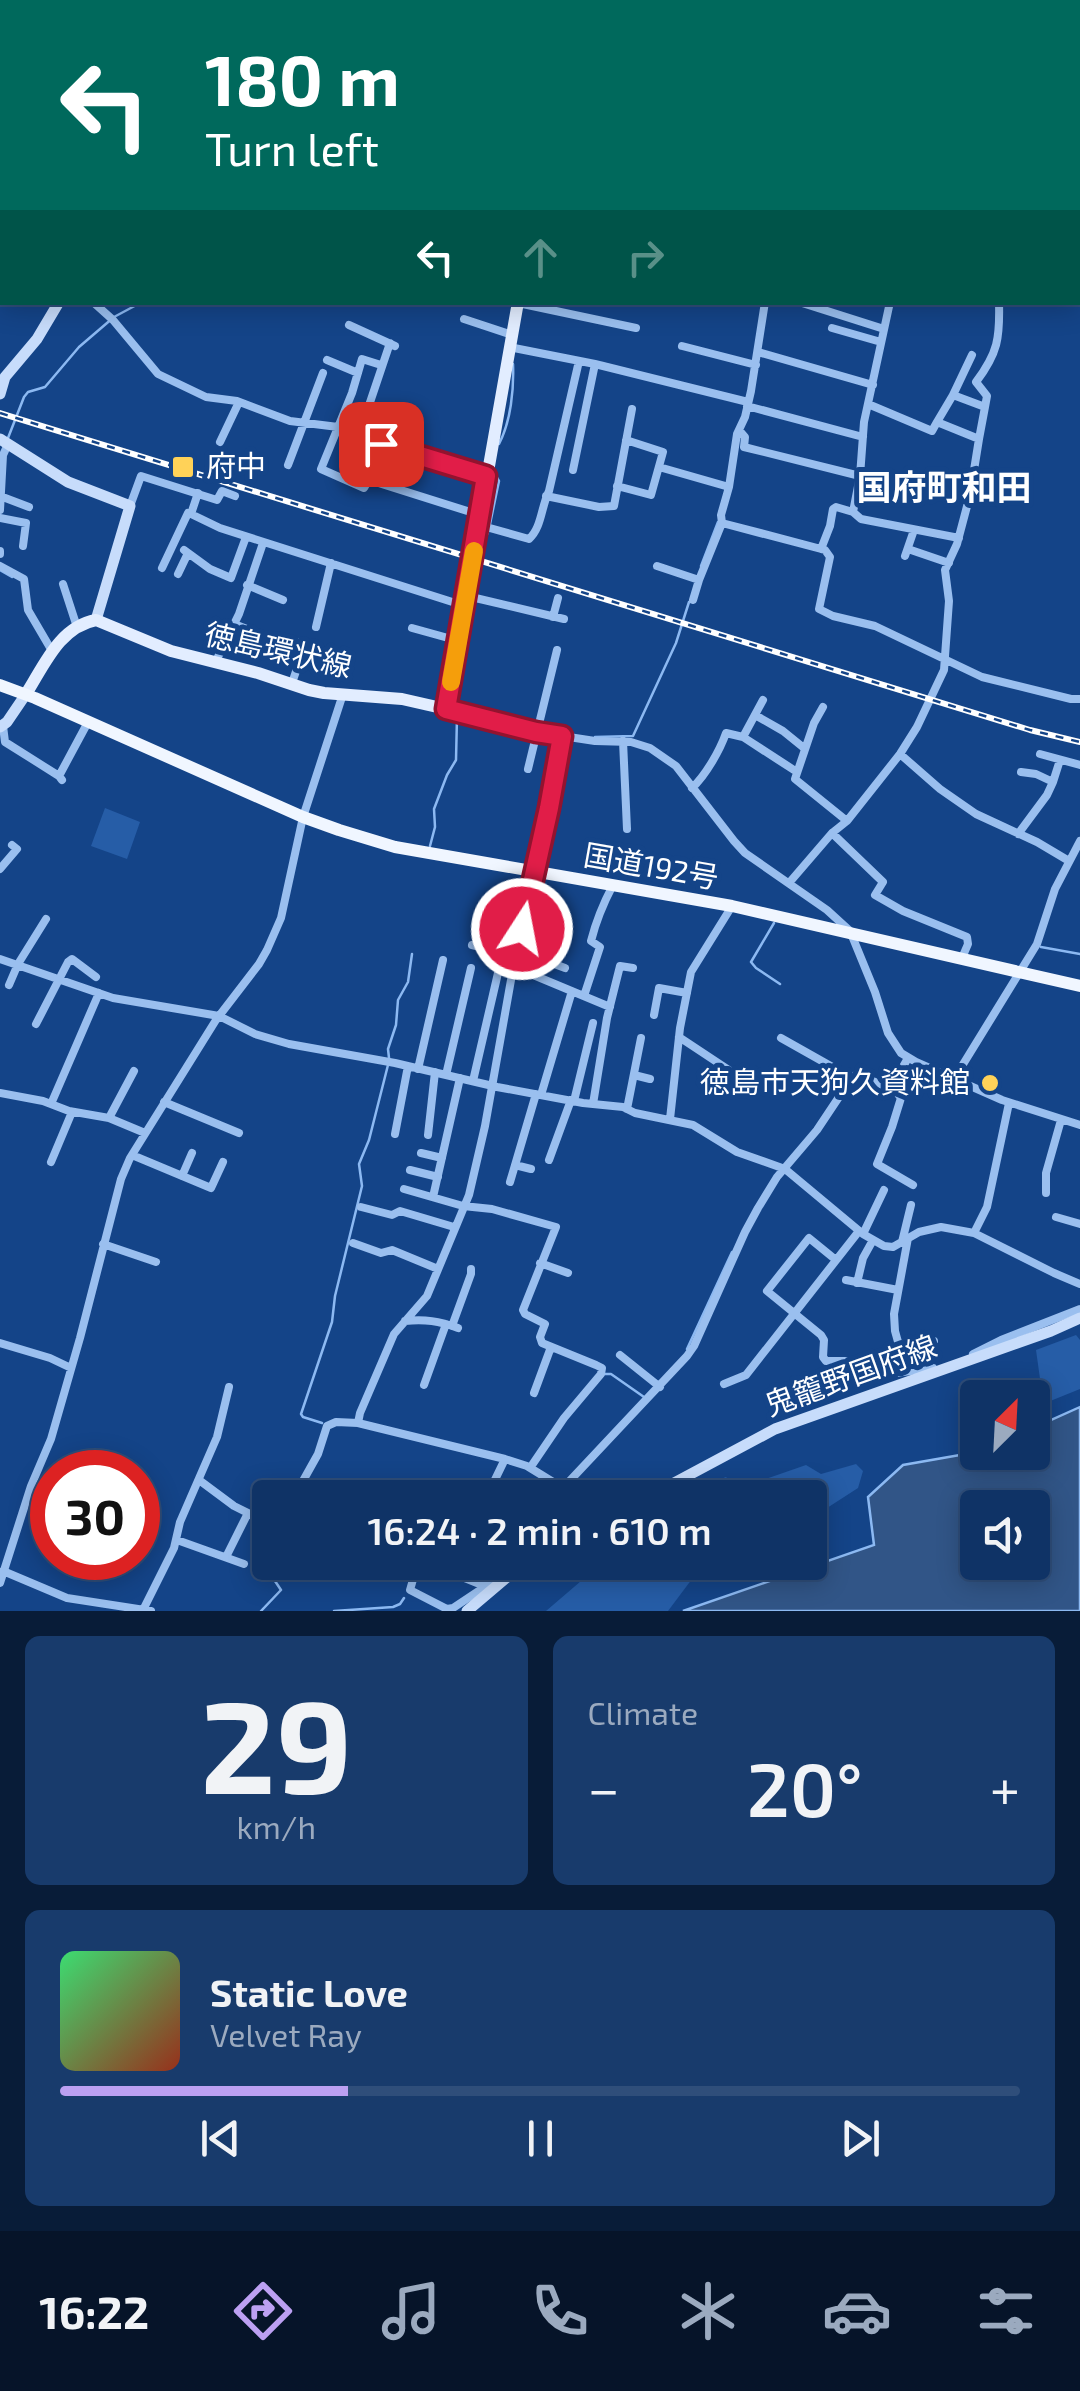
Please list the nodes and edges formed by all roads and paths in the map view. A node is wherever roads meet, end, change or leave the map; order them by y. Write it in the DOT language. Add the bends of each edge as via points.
graph roads {
  1 [pos="57,305"];
  2 [pos="96,305"];
  3 [pos="522,305"];
  4 [pos="531,305"];
  5 [pos="761,305"];
  6 [pos="808,305"];
  7 [pos="889,305"];
  8 [pos="999,305"];
  9 [pos="464,319"];
  10 [pos="636,328"];
  11 [pos="832,328"];
  12 [pos="352,329"];
  13 [pos="884,329"];
  14 [pos="882,342"];
  15 [pos="512,344"];
  16 [pos="682,346"];
  17 [pos="758,352"];
  18 [pos="972,355"];
  19 [pos="327,360"];
  20 [pos="579,361"];
  21 [pos="595,364"];
  22 [pos="381,365"];
  23 [pos="756,366"];
  24 [pos="323,372"];
  25 [pos="358,373"];
  26 [pos="872,385"];
  27 [pos="0,394"];
  28 [pos="953,395"];
  29 [pos="239,402"];
  30 [pos="748,404"];
  31 [pos="868,404"];
  32 [pos="985,407"];
  33 [pos="632,409"];
  34 [pos="937,422"];
  35 [pos="302,423"];
  36 [pos="338,427"];
  37 [pos="738,430"];
  38 [pos="359,435"];
  39 [pos="863,437"];
  40 [pos="626,440"];
  41 [pos="979,440"];
  42 [pos="4,442"];
  43 [pos="220,442"];
  44 [pos="381,444"];
  45 [pos="288,465"];
  46 [pos="659,466"];
  47 [pos="572,470"];
  48 [pos="486,476"];
  49 [pos="860,476"];
  50 [pos="370,480"];
  51 [pos="618,486"];
  52 [pos="729,487"];
  53 [pos="198,493"];
  54 [pos="0,496"];
  55 [pos="236,496"];
  56 [pos="546,496"];
  57 [pos="130,506"];
  58 [pos="29,507"];
  59 [pos="0,510"];
  60 [pos="853,512"];
  61 [pos="188,513"];
  62 [pos="0,518"];
  63 [pos="721,520"];
  64 [pos="484,524"];
  65 [pos="914,530"];
  66 [pos="246,537"];
  67 [pos="959,538"];
  68 [pos="263,543"];
  69 [pos="24,546"];
  70 [pos="821,549"];
  71 [pos="331,563"];
  72 [pos="948,564"];
  73 [pos="0,566"];
  74 [pos="657,566"];
  75 [pos="162,568"];
  76 [pos="181,571"];
  77 [pos="697,579"];
  78 [pos="63,584"];
  79 [pos="247,585"];
  80 [pos="558,598"];
  81 [pos="283,600"];
  82 [pos="470,600"];
  83 [pos="693,600"];
  84 [pos="553,617"];
  85 [pos="564,619"];
  86 [pos="96,620"];
  87 [pos="234,624"];
  88 [pos="77,628"];
  89 [pos="316,628"];
  90 [pos="412,628"];
  91 [pos="252,631"];
  92 [pos="279,636"];
  93 [pos="459,641"];
  94 [pos="305,645"];
  95 [pos="557,650"];
  96 [pos="52,651"];
  97 [pos="327,653"];
  98 [pos="945,659"];
  99 [pos="215,662"];
  100 [pos="291,684"];
  101 [pos="0,685"];
  102 [pos="26,694"];
  103 [pos="343,694"];
  104 [pos="1080,699"];
  105 [pos="762,700"];
  106 [pos="823,707"];
  107 [pos="446,709"];
  108 [pos="755,715"];
  109 [pos="88,722"];
  110 [pos="1,726"];
  111 [pos="536,732"];
  112 [pos="562,736"];
  113 [pos="743,738"];
  114 [pos="5,742"];
  115 [pos="623,742"];
  116 [pos="804,748"];
  117 [pos="0,752"];
  118 [pos="900,754"];
  119 [pos="1040,754"];
  120 [pos="1060,760"];
  121 [pos="1080,766"];
  122 [pos="528,769"];
  123 [pos="796,772"];
  124 [pos="1021,772"];
  125 [pos="1053,782"];
  126 [pos="692,788"];
  127 [pos="303,816"];
  128 [pos="847,821"];
  129 [pos="627,829"];
  130 [pos="832,833"];
  131 [pos="1018,834"];
  132 [pos="12,845"];
  133 [pos="1079,846"];
  134 [pos="1070,861"];
  135 [pos="0,868"];
  136 [pos="534,872"];
  137 [pos="789,883"];
  138 [pos="613,885"];
  139 [pos="732,906"];
  140 [pos="46,918"];
  141 [pos="850,932"];
  142 [pos="472,946"];
  143 [pos="516,953"];
  144 [pos="962,958"];
  145 [pos="0,960"];
  146 [pos="443,960"];
  147 [pos="18,964"];
  148 [pos="514,967"];
  149 [pos="471,968"];
  150 [pos="565,968"];
  151 [pos="633,968"];
  152 [pos="1020,972"];
  153 [pos="498,974"];
  154 [pos="96,977"];
  155 [pos="58,979"];
  156 [pos="10,985"];
  157 [pos="1080,986"];
  158 [pos="572,992"];
  159 [pos="99,993"];
  160 [pos="686,993"];
  161 [pos="584,996"];
  162 [pos="610,1007"];
  163 [pos="654,1015"];
  164 [pos="218,1016"];
  165 [pos="592,1023"];
  166 [pos="36,1024"];
  167 [pos="679,1038"];
  168 [pos="780,1038"];
  169 [pos="644,1042"];
  170 [pos="908,1058"];
  171 [pos="408,1066"];
  172 [pos="418,1069"];
  173 [pos="134,1071"];
  174 [pos="435,1072"];
  175 [pos="446,1075"];
  176 [pos="634,1075"];
  177 [pos="460,1078"];
  178 [pos="650,1078"];
  179 [pos="852,1078"];
  180 [pos="954,1079"];
  181 [pos="473,1082"];
  182 [pos="127,1084"];
  183 [pos="492,1086"];
  184 [pos="753,1086"];
  185 [pos="892,1086"];
  186 [pos="136,1090"];
  187 [pos="538,1094"];
  188 [pos="1,1096"];
  189 [pos="572,1100"];
  190 [pos="164,1102"];
  191 [pos="1009,1103"];
  192 [pos="51,1104"];
  193 [pos="593,1104"];
  194 [pos="627,1109"];
  195 [pos="72,1112"];
  196 [pos="109,1118"];
  197 [pos="670,1120"];
  198 [pos="1060,1120"];
  199 [pos="1080,1125"];
  200 [pos="146,1133"];
  201 [pos="231,1133"];
  202 [pos="394,1134"];
  203 [pos="428,1135"];
  204 [pos="192,1152"];
  205 [pos="422,1153"];
  206 [pos="132,1156"];
  207 [pos="442,1158"];
  208 [pos="549,1160"];
  209 [pos="51,1162"];
  210 [pos="223,1162"];
  211 [pos="515,1165"];
  212 [pos="785,1169"];
  213 [pos="410,1170"];
  214 [pos="531,1170"];
  215 [pos="182,1176"];
  216 [pos="438,1176"];
  217 [pos="510,1182"];
  218 [pos="913,1185"];
  219 [pos="404,1190"];
  220 [pos="884,1190"];
  221 [pos="1046,1192"];
  222 [pos="433,1196"];
  223 [pos="912,1205"];
  224 [pos="464,1206"];
  225 [pos="361,1207"];
  226 [pos="1056,1218"];
  227 [pos="1080,1224"];
  228 [pos="454,1227"];
  229 [pos="861,1233"];
  230 [pos="974,1234"];
  231 [pos="873,1240"];
  232 [pos="905,1240"];
  233 [pos="352,1243"];
  234 [pos="104,1244"];
  235 [pos="836,1260"];
  236 [pos="156,1262"];
  237 [pos="540,1263"];
  238 [pos="438,1269"];
  239 [pos="471,1269"];
  240 [pos="568,1273"];
  241 [pos="846,1280"];
  242 [pos="857,1283"];
  243 [pos="1080,1284"];
  244 [pos="898,1290"];
  245 [pos="1080,1309"];
  246 [pos="795,1313"];
  247 [pos="1080,1318"];
  248 [pos="405,1321"];
  249 [pos="452,1326"];
  250 [pos="934,1340"];
  251 [pos="0,1343"];
  252 [pos="900,1345"];
  253 [pos="551,1347"];
  254 [pos="620,1355"];
  255 [pos="950,1366"];
  256 [pos="70,1368"];
  257 [pos="910,1372"];
  258 [pos="724,1384"];
  259 [pos="424,1385"];
  260 [pos="660,1386"];
  261 [pos="228,1387"];
  262 [pos="534,1392"];
  263 [pos="358,1422"];
  264 [pos="506,1458"];
  265 [pos="530,1468"];
  266 [pos="199,1480"];
  267 [pos="304,1480"];
  268 [pos="495,1480"];
  269 [pos="550,1480"];
  270 [pos="571,1480"];
  271 [pos="680,1480"];
  272 [pos="248,1513"];
  273 [pos="252,1515"];
  274 [pos="177,1540"];
  275 [pos="226,1557"];
  276 [pos="244,1564"];
  277 [pos="3,1571"];
  278 [pos="414,1580"];
  279 [pos="502,1580"];
  280 [pos="0,1583"];
  281 [pos="494,1586"];
  282 [pos="70,1598"];
  283 [pos="143,1610"];
  284 [pos="65,1611"];
  285 [pos="151,1611"];
  286 [pos="466,1611"];
  1 -- 27 [label="main road"];
  2 -- 29 [label="street" via="158,374 206,397"];
  3 -- 15 [label="main road"];
  4 -- 10 [label="street"];
  5 -- 17 [label="street"];
  6 -- 13 [label="street"];
  7 -- 13 [label="street"];
  8 -- 32 [label="street" via="996,351 976,382 988,396"];
  9 -- 15 [label="street"];
  11 -- 14 [label="street"];
  12 -- 22 [label="street" via="392,345"];
  13 -- 14 [label="street"];
  14 -- 26 [label="street"];
  15 -- 20 [label="street"];
  15 -- 48 [label="main road"];
  16 -- 23 [label="street"];
  17 -- 23 [label="street"];
  17 -- 26 [label="street"];
  18 -- 28 [label="street"];
  19 -- 25 [label="street"];
  20 -- 21 [label="street"];
  20 -- 56 [label="street"];
  21 -- 30 [label="street"];
  21 -- 47 [label="street"];
  22 -- 25 [label="street" via="362,358"];
  22 -- 38 [label="street"];
  23 -- 30 [label="street"];
  24 -- 35 [label="street"];
  25 -- 36 [label="street"];
  26 -- 31 [label="street"];
  28 -- 32 [label="street"];
  28 -- 34 [label="street"];
  29 -- 35 [label="street"];
  29 -- 43 [label="street"];
  30 -- 37 [label="street"];
  30 -- 39 [label="street"];
  31 -- 34 [label="street" via="932,431"];
  31 -- 39 [label="street"];
  32 -- 41 [label="street"];
  33 -- 40 [label="street"];
  34 -- 41 [label="street"];
  35 -- 36 [label="street"];
  35 -- 45 [label="street"];
  36 -- 38 [label="street"];
  36 -- 50 [label="street" via="322,469 364,488"];
  37 -- 49 [label="street" via="744,447"];
  37 -- 52 [label="street"];
  38 -- 44 [label="street"];
  39 -- 49 [label="street"];
  40 -- 46 [label="street" via="663,452"];
  40 -- 51 [label="street"];
  41 -- 67 [label="street"];
  42 -- 54 [label="street"];
  42 -- 57 [label="main road" via="68,482"];
  44 -- 48 [label="street"];
  44 -- 50 [label="street"];
  46 -- 51 [label="street" via="651,495"];
  46 -- 52 [label="street"];
  48 -- 64 [label="main road"];
  49 -- 60 [label="street"];
  50 -- 64 [label="street"];
  51 -- 56 [label="street" via="614,506"];
  52 -- 63 [label="street"];
  53 -- 55 [label="street" via="217,500 222,492"];
  53 -- 57 [label="street" via="141,476"];
  53 -- 66 [label="street" via="191,514"];
  54 -- 58 [label="street"];
  54 -- 59 [label="street"];
  56 -- 64 [label="street" via="538,531 529,539"];
  57 -- 86 [label="main road"];
  60 -- 65 [label="street"];
  60 -- 70 [label="street" via="834,509"];
  61 -- 75 [label="street"];
  62 -- 69 [label="street" via="26,524"];
  63 -- 70 [label="street"];
  63 -- 77 [label="street"];
  64 -- 82 [label="main road"];
  65 -- 67 [label="street"];
  65 -- 72 [label="street" via="907,552"];
  66 -- 68 [label="street"];
  66 -- 76 [label="street" via="231,578 186,551"];
  67 -- 72 [label="street"];
  68 -- 71 [label="street"];
  68 -- 79 [label="street"];
  70 -- 98 [label="street" via="830,556 819,610 875,626"];
  71 -- 82 [label="street"];
  71 -- 89 [label="street"];
  72 -- 98 [label="street"];
  73 -- 96 [label="street" via="24,579 28,610"];
  74 -- 77 [label="street"];
  77 -- 83 [label="street"];
  78 -- 88 [label="street"];
  79 -- 81 [label="street"];
  79 -- 87 [label="street"];
  80 -- 84 [label="street"];
  82 -- 84 [label="street" via="528,606"];
  82 -- 93 [label="main road"];
  84 -- 85 [label="street"];
  86 -- 88 [label="main road"];
  86 -- 99 [label="main road, 徳島環状線" via="171,652"];
  87 -- 91 [label="street"];
  87 -- 99 [label="street"];
  88 -- 96 [label="main road"];
  90 -- 93 [label="street"];
  92 -- 94 [label="street"];
  93 -- 107 [label="main road"];
  94 -- 97 [label="street"];
  94 -- 100 [label="street"];
  95 -- 111 [label="street"];
  96 -- 102 [label="main road"];
  98 -- 104 [label="street" via="982,677"];
  98 -- 118 [label="street"];
  99 -- 100 [label="main road, 徳島環状線"];
  100 -- 103 [label="main road, 徳島環状線"];
  101 -- 102 [label="highway, 国道192号"];
  102 -- 109 [label="highway, 国道192号"];
  102 -- 110 [label="main road"];
  103 -- 107 [label="main road, 徳島環状線"];
  103 -- 127 [label="street"];
  105 -- 108 [label="street"];
  106 -- 116 [label="street"];
  107 -- 111 [label="street"];
  108 -- 113 [label="street"];
  108 -- 116 [label="street"];
  109 -- 114 [label="street" via="60,778"];
  109 -- 127 [label="highway, 国道192号"];
  110 -- 114 [label="street"];
  111 -- 112 [label="street"];
  111 -- 122 [label="street"];
  112 -- 115 [label="street"];
  112 -- 136 [label="street"];
  113 -- 123 [label="street"];
  113 -- 126 [label="street" via="726,733"];
  114 -- 117 [label="street"];
  115 -- 126 [label="street" via="664,756"];
  115 -- 129 [label="street"];
  116 -- 123 [label="street"];
  118 -- 128 [label="street"];
  118 -- 131 [label="street" via="976,814"];
  119 -- 120 [label="street"];
  120 -- 121 [label="street"];
  120 -- 125 [label="street"];
  123 -- 128 [label="street" via="795,779"];
  124 -- 125 [label="street"];
  125 -- 131 [label="street"];
  126 -- 137 [label="street" via="745,853"];
  127 -- 136 [label="highway, 国道192号" via="395,848"];
  127 -- 164 [label="street" via="281,918 259,964"];
  128 -- 130 [label="street"];
  130 -- 137 [label="street"];
  130 -- 144 [label="street" via="883,882 875,895 967,937"];
  131 -- 134 [label="street"];
  132 -- 135 [label="street" via="17,849"];
  133 -- 134 [label="street"];
  134 -- 152 [label="street"];
  136 -- 138 [label="highway, 国道192号"];
  136 -- 143 [label="street"];
  137 -- 141 [label="street"];
  138 -- 139 [label="highway, 国道192号"];
  138 -- 161 [label="street" via="594,929 592,941 600,947"];
  139 -- 141 [label="highway, 国道192号"];
  139 -- 160 [label="street" via="691,972"];
  140 -- 147 [label="street"];
  141 -- 144 [label="highway, 国道192号"];
  141 -- 170 [label="street" via="888,1033"];
  142 -- 143 [label="street"];
  143 -- 148 [label="street"];
  143 -- 150 [label="street"];
  144 -- 152 [label="highway, 国道192号"];
  145 -- 147 [label="street"];
  146 -- 172 [label="street"];
  147 -- 155 [label="street"];
  147 -- 156 [label="street"];
  148 -- 158 [label="street"];
  148 -- 183 [label="street"];
  149 -- 175 [label="street"];
  151 -- 162 [label="street" via="620,966"];
  152 -- 157 [label="highway, 国道192号"];
  152 -- 180 [label="street"];
  153 -- 181 [label="street"];
  154 -- 155 [label="street" via="72,959"];
  155 -- 159 [label="street"];
  155 -- 166 [label="street"];
  158 -- 161 [label="street"];
  158 -- 187 [label="street"];
  159 -- 164 [label="street"];
  159 -- 192 [label="street"];
  160 -- 163 [label="street" via="658,988"];
  160 -- 167 [label="street"];
  161 -- 162 [label="street"];
  162 -- 193 [label="street"];
  164 -- 171 [label="street" via="289,1044"];
  164 -- 190 [label="street"];
  165 -- 189 [label="street"];
  167 -- 184 [label="street"];
  167 -- 197 [label="street"];
  168 -- 179 [label="street"];
  169 -- 176 [label="street"];
  170 -- 180 [label="street"];
  170 -- 185 [label="street"];
  171 -- 172 [label="street"];
  171 -- 202 [label="street"];
  172 -- 174 [label="street"];
  173 -- 182 [label="street"];
  174 -- 175 [label="street"];
  174 -- 203 [label="street"];
  175 -- 177 [label="street"];
  176 -- 178 [label="street"];
  176 -- 194 [label="street"];
  177 -- 181 [label="street"];
  177 -- 207 [label="street"];
  179 -- 185 [label="street"];
  179 -- 212 [label="street"];
  180 -- 191 [label="street"];
  181 -- 183 [label="street"];
  182 -- 186 [label="street"];
  182 -- 196 [label="street"];
  183 -- 187 [label="street"];
  183 -- 224 [label="street"];
  185 -- 218 [label="street" via="900,1098 877,1164"];
  187 -- 189 [label="street"];
  187 -- 211 [label="street"];
  188 -- 192 [label="street"];
  189 -- 193 [label="street"];
  189 -- 208 [label="street"];
  190 -- 200 [label="street"];
  190 -- 201 [label="street"];
  191 -- 198 [label="street"];
  191 -- 230 [label="street" via="987,1206"];
  192 -- 195 [label="street"];
  193 -- 194 [label="street"];
  194 -- 197 [label="street"];
  195 -- 196 [label="street"];
  195 -- 209 [label="street"];
  196 -- 200 [label="street"];
  197 -- 212 [label="street"];
  198 -- 199 [label="street"];
  198 -- 221 [label="street"];
  200 -- 206 [label="street"];
  204 -- 215 [label="street"];
  205 -- 207 [label="street"];
  206 -- 215 [label="street"];
  206 -- 234 [label="street"];
  207 -- 216 [label="street"];
  210 -- 215 [label="street" via="211,1188"];
  211 -- 214 [label="street"];
  211 -- 217 [label="street"];
  212 -- 229 [label="street"];
  212 -- 260 [label="street" via="745,1232 694,1346"];
  213 -- 216 [label="street"];
  216 -- 222 [label="street"];
  219 -- 222 [label="street"];
  220 -- 229 [label="street"];
  222 -- 224 [label="street"];
  223 -- 232 [label="street"];
  224 -- 228 [label="street"];
  224 -- 237 [label="street" via="556,1227"];
  225 -- 228 [label="street"];
  226 -- 227 [label="street"];
  228 -- 238 [label="street"];
  229 -- 231 [label="street"];
  229 -- 235 [label="street"];
  230 -- 232 [label="street" via="941,1227"];
  230 -- 243 [label="street"];
  231 -- 232 [label="street" via="893,1247"];
  231 -- 242 [label="street"];
  232 -- 244 [label="street"];
  233 -- 238 [label="street"];
  234 -- 236 [label="street"];
  234 -- 256 [label="street"];
  235 -- 246 [label="street"];
  235 -- 246 [label="street" via="809,1238 767,1290"];
  237 -- 240 [label="street"];
  237 -- 253 [label="street" via="523,1310 545,1324 540,1337"];
  238 -- 248 [label="street" via="427,1296"];
  239 -- 249 [label="street"];
  241 -- 242 [label="street"];
  242 -- 244 [label="street"];
  244 -- 252 [label="street"];
  245 -- 255 [label="street"];
  246 -- 257 [label="street" via="821,1335 826,1362 854,1364 866,1378"];
  246 -- 258 [label="street" via="746,1375"];
  247 -- 255 [label="main road, 鬼籠野国府線"];
  248 -- 249 [label="street"];
  248 -- 263 [label="street"];
  249 -- 259 [label="street"];
  250 -- 252 [label="street"];
  251 -- 256 [label="street"];
  252 -- 257 [label="street"];
  253 -- 262 [label="street"];
  253 -- 265 [label="street" via="596,1364 601,1374"];
  254 -- 260 [label="street"];
  255 -- 257 [label="street"];
  255 -- 271 [label="main road, 鬼籠野国府線" via="775,1429"];
  256 -- 277 [label="street"];
  260 -- 270 [label="street"];
  261 -- 266 [label="street"];
  263 -- 264 [label="street"];
  263 -- 267 [label="street" via="328,1426"];
  264 -- 265 [label="street"];
  264 -- 268 [label="street"];
  265 -- 269 [label="street"];
  266 -- 272 [label="street"];
  266 -- 274 [label="street"];
  272 -- 273 [label="street"];
  272 -- 275 [label="street"];
  274 -- 275 [label="street"];
  274 -- 283 [label="street"];
  275 -- 276 [label="street"];
  277 -- 280 [label="street"];
  277 -- 282 [label="street"];
  278 -- 281 [label="street" via="410,1590 447,1609"];
  279 -- 281 [label="main road"];
  281 -- 286 [label="main road"];
  282 -- 283 [label="street"];
  282 -- 284 [label="street"];
  283 -- 285 [label="street"];
}
